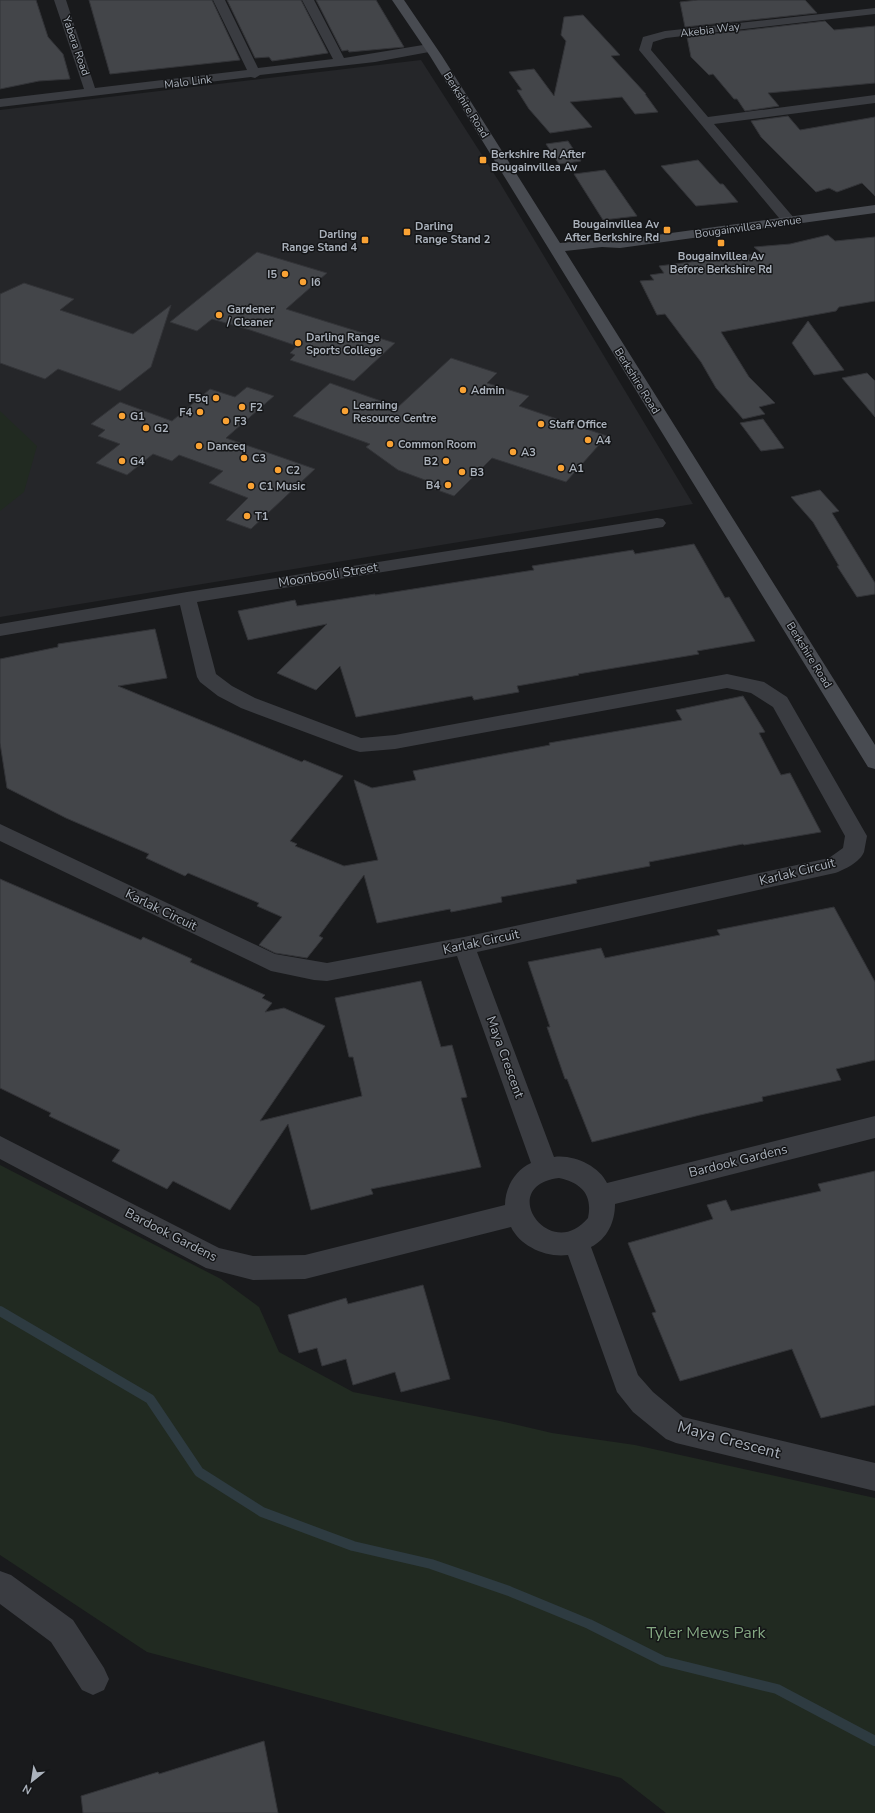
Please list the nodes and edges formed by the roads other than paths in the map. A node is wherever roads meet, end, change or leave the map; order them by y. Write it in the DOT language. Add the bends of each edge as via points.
graph roads {
  1 [pos="60,0"];
  2 [pos="219,0"];
  3 [pos="308,0"];
  4 [pos="398,0"];
  5 [pos="875,10"];
  6 [pos="432,52"];
  7 [pos="340,62"];
  8 [pos="255,74"];
  9 [pos="91,93"];
  10 [pos="875,99"];
  11 [pos="0,103"];
  12 [pos="704,121"];
  13 [pos="875,209"];
  14 [pos="789,221"];
  15 [pos="558,252"];
  16 [pos="657,523"];
  17 [pos="187,598"];
  18 [pos="0,630"];
  19 [pos="872,750"];
  20 [pos="0,832"];
  21 [pos="464,946"];
  22 [pos="875,1127"];
  23 [pos="0,1147"];
  24 [pos="546,1169"];
  25 [pos="600,1196"];
  26 [pos="518,1212"];
  27 [pos="576,1242"];
  28 [pos="875,1477"];
  29 [pos="0,1586"];
  30 [pos="93,1679"];
  1 -- 9 [label="street, Yabera Road"];
  2 -- 8 [label="street"];
  3 -- 7 [label="street"];
  4 -- 6 [label="main road, Berkshire Road"];
  5 -- 12 [label="street, Akebia Way" via="665,35 647,40 645,50"];
  6 -- 7 [label="street, Malo Link"];
  6 -- 15 [label="main road, Berkshire Road"];
  7 -- 8 [label="street, Malo Link"];
  8 -- 9 [label="street, Malo Link"];
  9 -- 11 [label="street, Malo Link"];
  10 -- 12 [label="street"];
  12 -- 14 [label="street, Akebia Way"];
  13 -- 14 [label="main road, Bougainvillea Avenue"];
  14 -- 15 [label="main road, Bougainvillea Avenue" via="620,244 607,250"];
  15 -- 19 [label="main road, Berkshire Road"];
  16 -- 17 [label="street, Moonbooli Street"];
  17 -- 18 [label="street, Moonbooli Street"];
  17 -- 21 [label="street, Karlak Circuit" via="207,677 225,691 248,703 360,745 395,742 727,681 757,687 780,702 856,836 853,852 835,865"];
  20 -- 21 [label="street, Karlak Circuit" via="278,964 314,972 327,972"];
  21 -- 24 [label="street, Maya Crescent"];
  22 -- 25 [label="street, Bardook Gardens"];
  23 -- 26 [label="street, Bardook Gardens" via="215,1259 253,1268 305,1267 503,1218"];
  24 -- 25 [label="street" via="559,1167 572,1170 594,1184"];
  24 -- 26 [label="street" via="535,1173 520,1190"];
  25 -- 27 [label="street" via="603,1207 596,1229"];
  26 -- 27 [label="street" via="523,1224 533,1234 546,1241 561,1244"];
  27 -- 28 [label="street, Maya Crescent" via="628,1383 643,1402 676,1429"];
  29 -- 30 [label="street" via="62,1631"];
}
